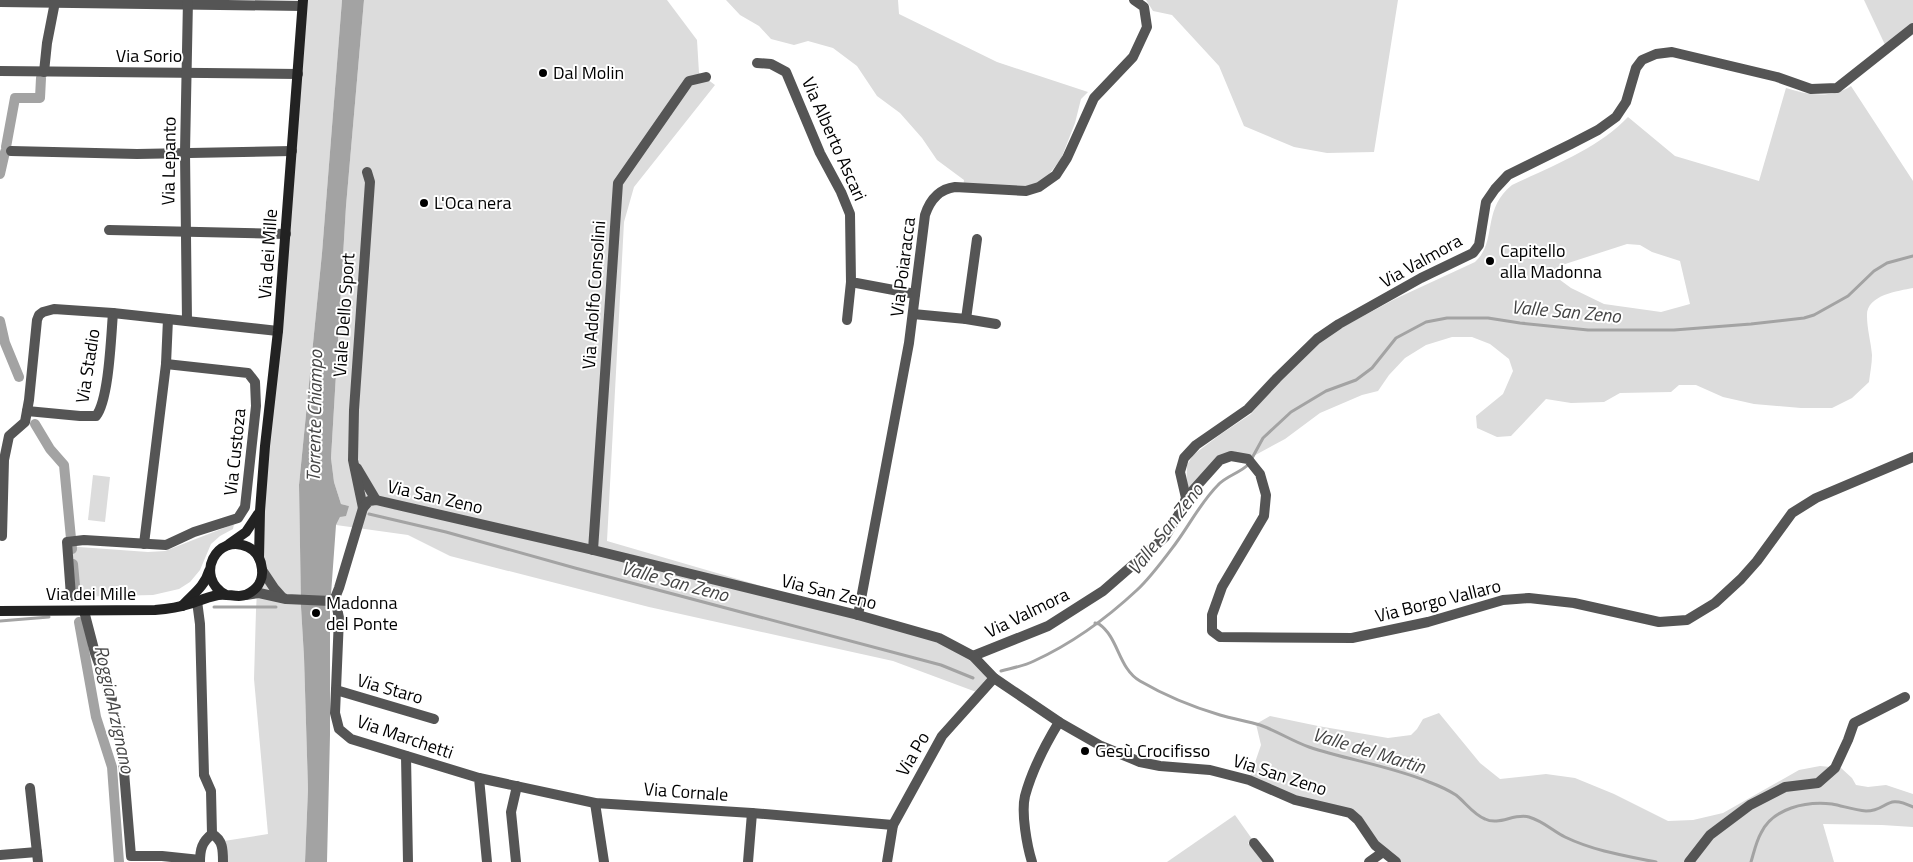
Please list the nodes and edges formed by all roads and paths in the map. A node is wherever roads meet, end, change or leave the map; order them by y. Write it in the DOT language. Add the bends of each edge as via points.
graph roads {
  1 [pos="1134,0"];
  2 [pos="0,2"];
  3 [pos="55,2"];
  4 [pos="188,2"];
  5 [pos="302,3"];
  6 [pos="1913,28"];
  7 [pos="757,63"];
  8 [pos="0,71"];
  9 [pos="44,72"];
  10 [pos="187,72"];
  11 [pos="298,74"];
  12 [pos="706,77"];
  13 [pos="11,151"];
  14 [pos="292,151"];
  15 [pos="185,152"];
  16 [pos="367,172"];
  17 [pos="109,230"];
  18 [pos="185,232"];
  19 [pos="286,234"];
  20 [pos="976,239"];
  21 [pos="851,282"];
  22 [pos="915,294"];
  23 [pos="113,313"];
  24 [pos="913,314"];
  25 [pos="168,319"];
  26 [pos="966,319"];
  27 [pos="847,320"];
  28 [pos="187,322"];
  29 [pos="996,324"];
  30 [pos="278,331"];
  31 [pos="166,364"];
  32 [pos="27,411"];
  33 [pos="1913,457"];
  34 [pos="352,460"];
  35 [pos="2,483"];
  36 [pos="1186,498"];
  37 [pos="376,500"];
  38 [pos="363,508"];
  39 [pos="260,511"];
  40 [pos="2,536"];
  41 [pos="144,544"];
  42 [pos="227,546"];
  43 [pos="593,550"];
  44 [pos="259,558"];
  45 [pos="210,570"];
  46 [pos="262,570"];
  47 [pos="226,595"];
  48 [pos="245,595"];
  49 [pos="71,596"];
  50 [pos="283,598"];
  51 [pos="332,599"];
  52 [pos="197,601"];
  53 [pos="182,606"];
  54 [pos="0,611"];
  55 [pos="84,611"];
  56 [pos="858,615"];
  57 [pos="973,656"];
  58 [pos="994,678"];
  59 [pos="336,690"];
  60 [pos="1905,697"];
  61 [pos="112,699"];
  62 [pos="434,719"];
  63 [pos="1059,722"];
  64 [pos="406,756"];
  65 [pos="123,760"];
  66 [pos="479,778"];
  67 [pos="517,786"];
  68 [pos="30,788"];
  69 [pos="596,803"];
  70 [pos="752,813"];
  71 [pos="893,825"];
  72 [pos="212,834"];
  73 [pos="1254,843"];
  74 [pos="1383,852"];
  75 [pos="0,855"];
  76 [pos="38,857"];
  77 [pos="200,861"];
  78 [pos="223,862"];
  79 [pos="408,862"];
  80 [pos="487,862"];
  81 [pos="516,862"];
  82 [pos="604,862"];
  83 [pos="748,862"];
  84 [pos="887,862"];
  85 [pos="1032,862"];
  86 [pos="1269,862"];
  87 [pos="1369,862"];
  88 [pos="1396,862"];
  89 [pos="1688,862"];
  1 -- 22 [label="street, Via Poiaracca" via="1144,7 1147,27 1133,57 1094,98 1056,175 1039,187 1026,190 945,188 930,202 925,215"];
  2 -- 3 [label="street"];
  3 -- 4 [label="street"];
  3 -- 9 [label="street"];
  4 -- 5 [label="street"];
  4 -- 10 [label="street, Via Lepanto"];
  5 -- 11 [label="main road, Via dei Mille"];
  6 -- 36 [label="street, Via Valmora" via="1837,88 1811,88 1672,52 1642,60 1636,68 1626,102 1616,117 1572,144 1508,175 1495,189 1486,202 1479,245 1473,253 1421,278 1317,338 1248,409 1196,445 1184,458 1180,472"];
  7 -- 21 [label="street, Via Alberto Ascari" via="771,64 786,72 820,153 841,192 850,214"];
  8 -- 9 [label="street, Via Sorio"];
  9 -- 10 [label="street, Via Sorio"];
  10 -- 11 [label="street, Via Sorio"];
  10 -- 15 [label="street, Via Lepanto"];
  11 -- 14 [label="main road, Via dei Mille"];
  12 -- 43 [label="street, Via Adolfo Consolini" via="689,81 618,183"];
  13 -- 15 [label="street"];
  14 -- 15 [label="street"];
  14 -- 19 [label="main road, Via dei Mille"];
  15 -- 18 [label="street, Via Lepanto"];
  16 -- 34 [label="street, Viale Dello Sport" via="370,182"];
  17 -- 18 [label="street"];
  18 -- 19 [label="street"];
  18 -- 28 [label="street, Via Lepanto"];
  19 -- 30 [label="main road, Via dei Mille"];
  20 -- 26 [label="street"];
  21 -- 22 [label="street"];
  21 -- 27 [label="street, Via Alberto Ascari"];
  22 -- 24 [label="street, Via Poiaracca"];
  23 -- 25 [label="street, Via Stadio"];
  23 -- 32 [label="street, Via Stadio" via="54,309 39,315"];
  23 -- 32 [label="street, Via Stadio" via="106,384 101,410 96,416"];
  24 -- 26 [label="street"];
  24 -- 56 [label="street, Via Poiaracca"];
  25 -- 28 [label="street, Via Stadio"];
  25 -- 31 [label="street"];
  26 -- 29 [label="street"];
  28 -- 30 [label="street, Via Stadio"];
  30 -- 39 [label="main road, Via dei Mille"];
  31 -- 41 [label="street"];
  31 -- 41 [label="street, Via Custoza" via="248,373 256,382 248,491 245,508 238,518 166,545"];
  32 -- 35 [label="street, Via Stadio" via="24,422 9,436"];
  33 -- 36 [label="street, Via Borgo Vallaro" via="1816,498 1792,513 1757,561 1715,603 1687,620 1659,622 1530,598 1503,600 1428,622 1352,638 1220,637 1212,631 1212,615 1222,587 1264,516 1266,496 1260,474 1248,459 1231,456 1220,460"];
  34 -- 37 [label="street"];
  34 -- 38 [label="street, Viale Dello Sport"];
  35 -- 40 [label="street, Via Stadio"];
  36 -- 57 [label="street, Via Valmora" via="1165,537 1103,591 1048,626"];
  37 -- 38 [label="street, Via San Zeno" via="369,501"];
  37 -- 43 [label="street, Via San Zeno"];
  38 -- 51 [label="street, Via San Zeno" via="339,588"];
  39 -- 42 [label="main road, Via dei Mille" via="246,532"];
  39 -- 44 [label="main road, Via dei Mille"];
  41 -- 49 [label="street, Via Custoza" via="67,542"];
  42 -- 44 [label="main road" via="245,546"];
  42 -- 45 [label="main road, Via dei Mille" via="213,558"];
  43 -- 56 [label="street, Via San Zeno"];
  44 -- 46 [label="main road, Via dei Mille"];
  45 -- 47 [label="main road" via="216,587"];
  45 -- 53 [label="main road, Via dei Mille" via="207,580"];
  46 -- 48 [label="main road" via="259,583"];
  46 -- 50 [label="street"];
  47 -- 48 [label="main road, Via dei Mille"];
  47 -- 52 [label="main road, Via dei Mille"];
  48 -- 50 [label="street" via="259,593"];
  50 -- 51 [label="street"];
  51 -- 59 [label="street, Via Marchetti" via="339,618"];
  52 -- 53 [label="main road, Via dei Mille"];
  52 -- 72 [label="street" via="204,775 211,791"];
  53 -- 55 [label="main road, Via dei Mille" via="155,610"];
  54 -- 55 [label="main road, Via dei Mille"];
  55 -- 61 [label="street"];
  56 -- 57 [label="street, Via San Zeno" via="939,638"];
  57 -- 58 [label="street, Via San Zeno"];
  58 -- 63 [label="street, Via San Zeno"];
  58 -- 71 [label="street, Via Po" via="942,736"];
  59 -- 62 [label="street, Via Staro"];
  59 -- 64 [label="street, Via Marchetti" via="335,713 339,729 351,739"];
  60 -- 89 [label="street" via="1854,723 1835,768 1818,783 1785,787 1750,805 1710,835"];
  63 -- 74 [label="street, Via San Zeno" via="1101,746 1140,762 1210,770 1249,780 1295,800 1350,813"];
  63 -- 85 [label="street" via="1037,762 1024,798 1026,838"];
  64 -- 66 [label="street, Via Marchetti"];
  64 -- 79 [label="street"];
  65 -- 77 [label="street" via="131,856"];
  66 -- 67 [label="street, Via Cornale"];
  66 -- 80 [label="street"];
  67 -- 69 [label="street, Via Cornale"];
  67 -- 81 [label="street" via="511,812"];
  68 -- 76 [label="street"];
  69 -- 70 [label="street, Via Cornale"];
  69 -- 82 [label="street"];
  70 -- 71 [label="street, Via Cornale"];
  70 -- 83 [label="street"];
  71 -- 84 [label="street, Via Po"];
  72 -- 77 [label="street" via="201,848"];
  72 -- 78 [label="street" via="222,844"];
  73 -- 86 [label="street"];
  74 -- 87 [label="street"];
  74 -- 88 [label="street, Via San Zeno"];
  75 -- 76 [label="street"];
}
